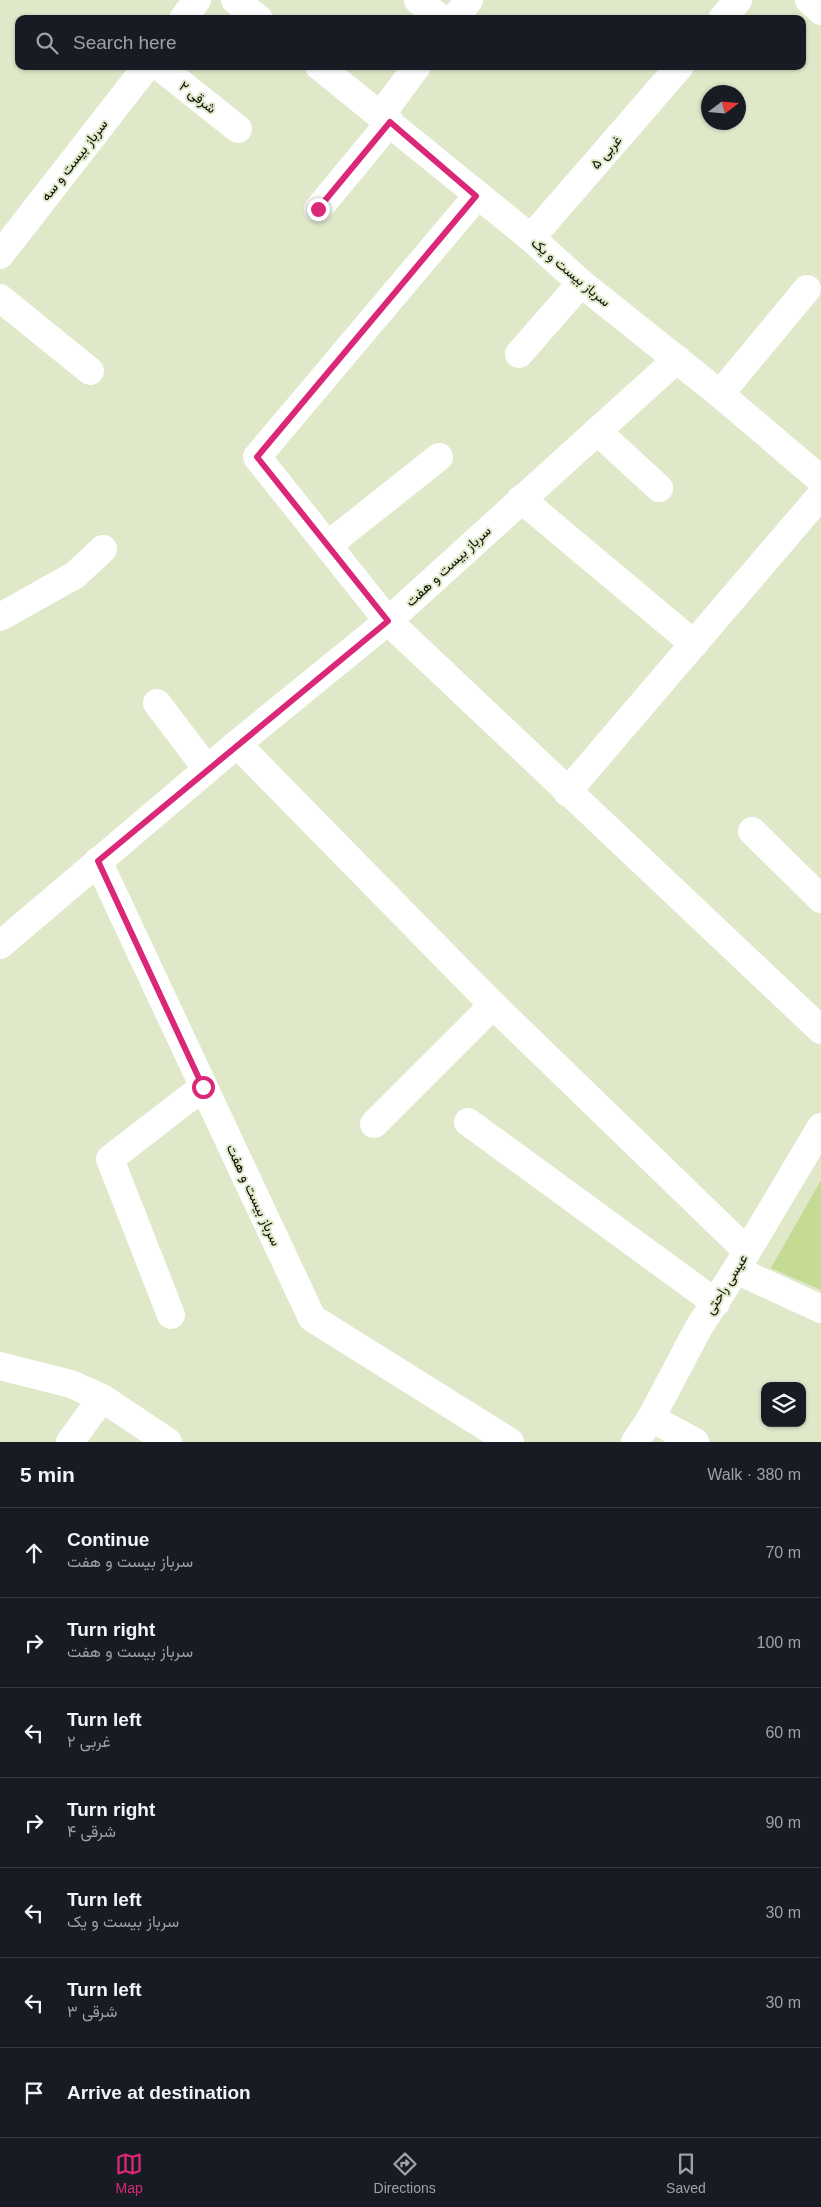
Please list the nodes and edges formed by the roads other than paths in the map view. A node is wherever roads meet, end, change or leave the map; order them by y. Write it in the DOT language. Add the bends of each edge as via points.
graph roads {
  1 [pos="197,0"];
  2 [pos="235,0"];
  3 [pos="418,0"];
  4 [pos="469,0"];
  5 [pos="738,0"];
  6 [pos="809,0"];
  7 [pos="821,10"];
  8 [pos="186,15"];
  9 [pos="254,15"];
  10 [pos="436,15"];
  11 [pos="457,15"];
  12 [pos="725,15"];
  13 [pos="144,70"];
  14 [pos="164,70"];
  15 [pos="324,70"];
  16 [pos="415,70"];
  17 [pos="677,70"];
  18 [pos="385,118"];
  19 [pos="238,128"];
  20 [pos="476,196"];
  21 [pos="318,209"];
  22 [pos="531,238"];
  23 [pos="0,255"];
  24 [pos="582,283"];
  25 [pos="807,289"];
  26 [pos="0,298"];
  27 [pos="519,354"];
  28 [pos="677,359"];
  29 [pos="90,371"];
  30 [pos="720,394"];
  31 [pos="597,431"];
  32 [pos="439,457"];
  33 [pos="821,480"];
  34 [pos="659,488"];
  35 [pos="821,495"];
  36 [pos="521,499"];
  37 [pos="328,545"];
  38 [pos="103,549"];
  39 [pos="0,617"];
  40 [pos="388,621"];
  41 [pos="694,644"];
  42 [pos="157,704"];
  43 [pos="237,744"];
  44 [pos="207,769"];
  45 [pos="567,792"];
  46 [pos="752,831"];
  47 [pos="98,861"];
  48 [pos="821,899"];
  49 [pos="0,945"];
  50 [pos="493,1005"];
  51 [pos="821,1030"];
  52 [pos="203,1087"];
  53 [pos="468,1122"];
  54 [pos="374,1124"];
  55 [pos="821,1127"];
  56 [pos="742,1260"];
  57 [pos="716,1303"];
  58 [pos="821,1309"];
  59 [pos="171,1315"];
  60 [pos="0,1366"];
  61 [pos="102,1398"];
  62 [pos="651,1418"];
  63 [pos="70,1442"];
  64 [pos="168,1442"];
  65 [pos="510,1442"];
  66 [pos="636,1442"];
  67 [pos="695,1442"];
  1 -- 8 [label="street"];
  2 -- 9 [label="street"];
  3 -- 10 [label="street"];
  4 -- 11 [label="street"];
  5 -- 12 [label="street"];
  6 -- 7 [label="street"];
  13 -- 23 [label="street, سرباز بیست و سه"];
  14 -- 19 [label="street, شرقی ۲"];
  15 -- 18 [label="street, سرباز بیست و یک"];
  16 -- 18 [label="street"];
  17 -- 22 [label="street, غربی ۵"];
  18 -- 20 [label="street, سرباز بیست و یک"];
  18 -- 21 [label="street"];
  20 -- 22 [label="street, سرباز بیست و یک"];
  20 -- 37 [label="street" via="257,457"];
  22 -- 24 [label="street, سرباز بیست و یک"];
  24 -- 27 [label="street"];
  24 -- 28 [label="street, سرباز بیست و یک"];
  25 -- 30 [label="street"];
  26 -- 29 [label="street"];
  28 -- 30 [label="street, سرباز بیست و یک"];
  28 -- 31 [label="street, سرباز بیست و هفت"];
  30 -- 33 [label="street, سرباز بیست و یک"];
  31 -- 34 [label="street"];
  31 -- 36 [label="street, سرباز بیست و هفت"];
  32 -- 37 [label="street"];
  35 -- 41 [label="street"];
  36 -- 40 [label="street, سرباز بیست و هفت"];
  36 -- 41 [label="street"];
  37 -- 40 [label="street"];
  38 -- 39 [label="street" via="75,575"];
  40 -- 43 [label="street, سرباز بیست و هفت"];
  40 -- 45 [label="street"];
  41 -- 45 [label="street"];
  42 -- 44 [label="street"];
  43 -- 44 [label="street, سرباز بیست و هفت"];
  43 -- 50 [label="street"];
  44 -- 47 [label="street, سرباز بیست و هفت"];
  45 -- 51 [label="street"];
  46 -- 48 [label="street"];
  47 -- 49 [label="street, سرباز بیست و هفت"];
  47 -- 52 [label="street, سرباز بیست و هفت"];
  50 -- 54 [label="street"];
  50 -- 56 [label="street"];
  52 -- 59 [label="street" via="110,1159"];
  52 -- 65 [label="street, سرباز بیست و هفت" via="312,1318"];
  53 -- 57 [label="street"];
  55 -- 56 [label="street, عیسی راحتی"];
  56 -- 57 [label="street, عیسی راحتی"];
  56 -- 58 [label="street"];
  57 -- 62 [label="street, عیسی راحتی" via="699,1327"];
  60 -- 61 [label="street" via="71,1384"];
  61 -- 63 [label="street"];
  61 -- 64 [label="street"];
  62 -- 66 [label="street, عیسی راحتی"];
  62 -- 67 [label="street"];
}
